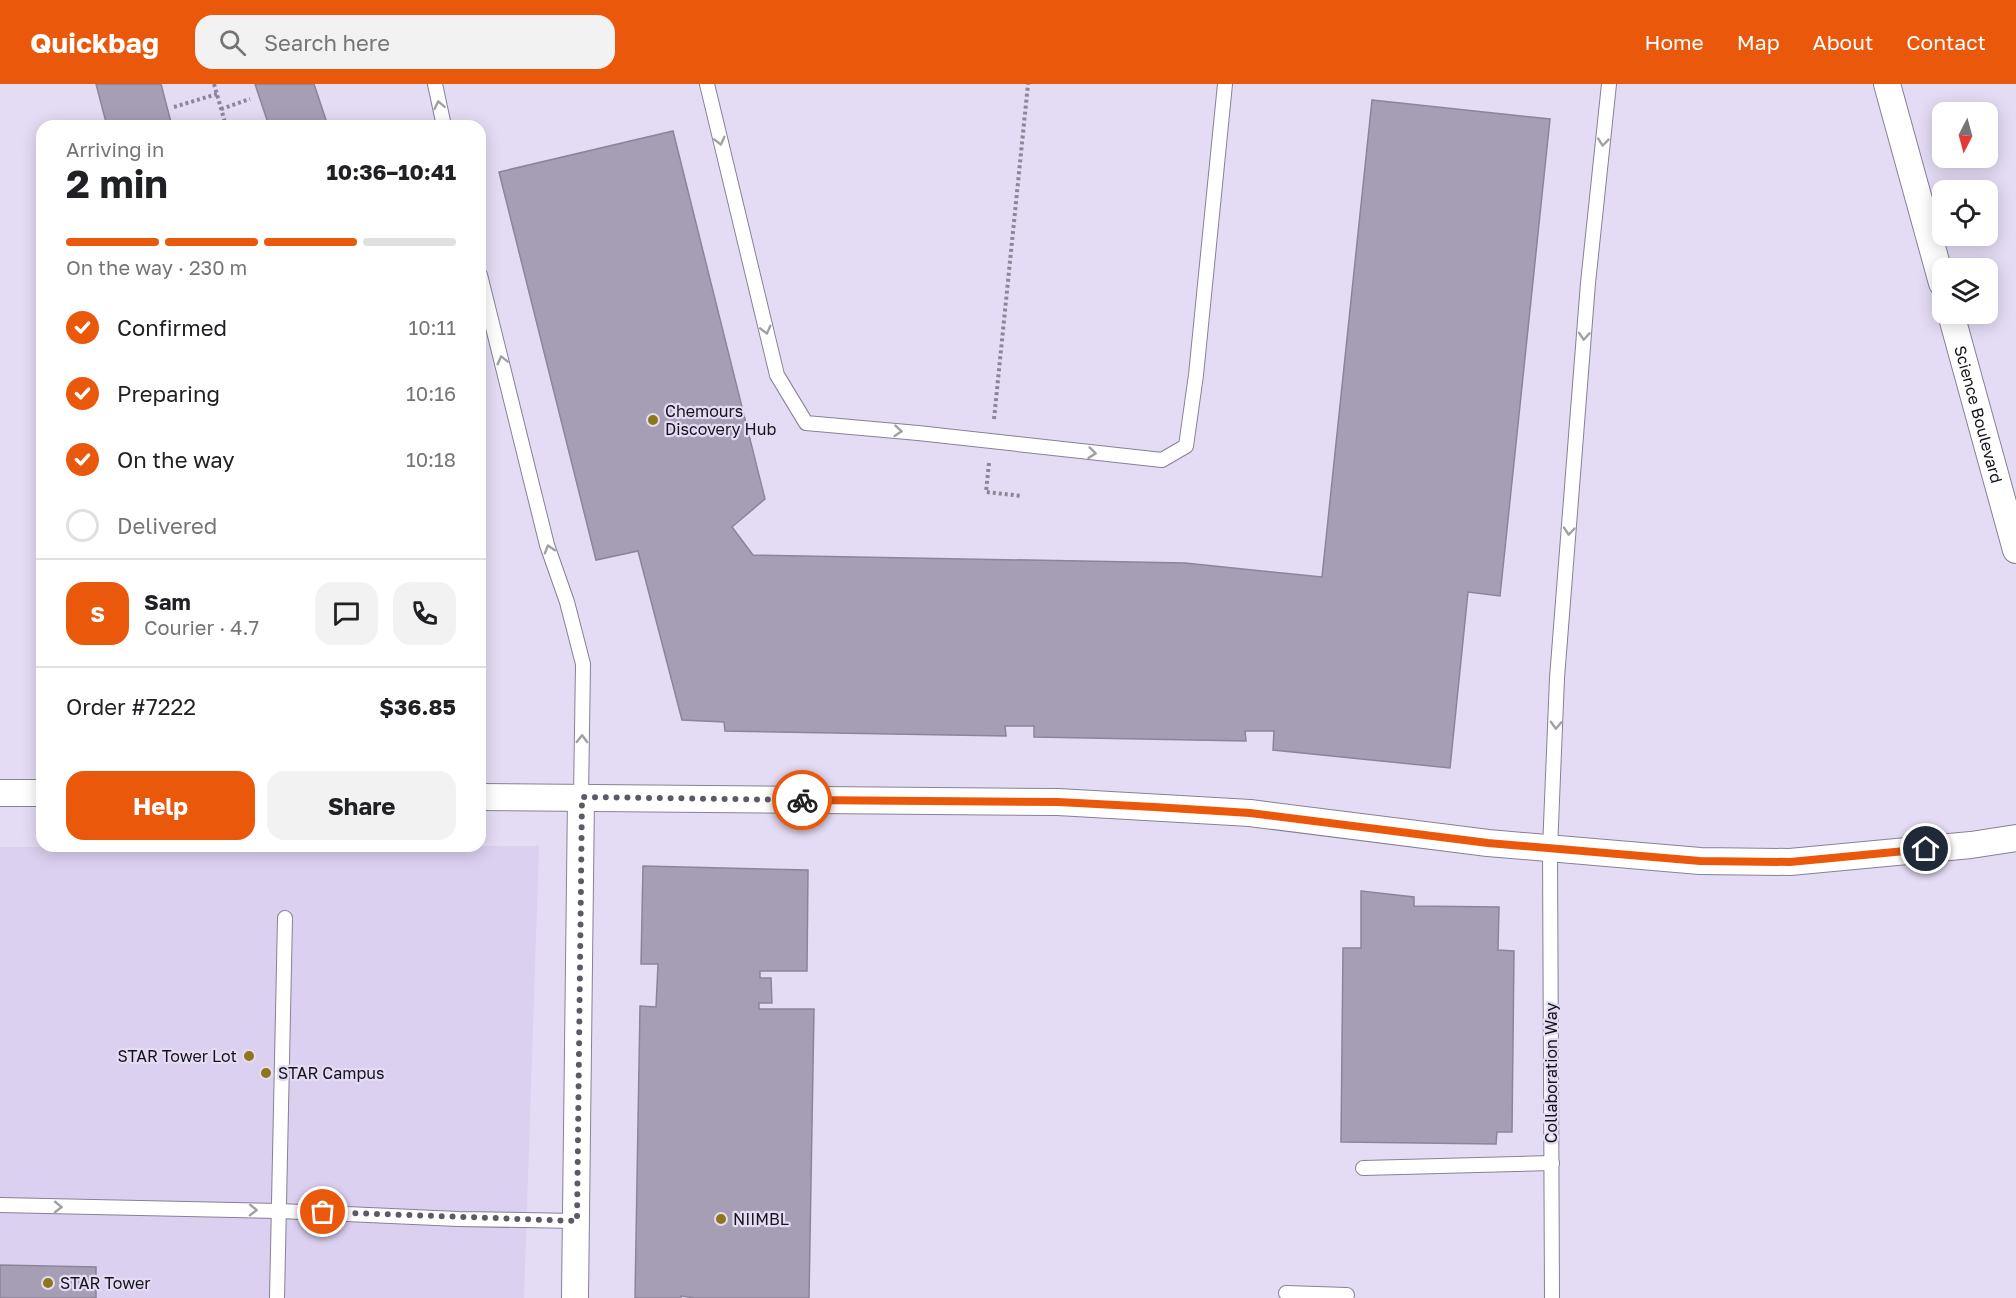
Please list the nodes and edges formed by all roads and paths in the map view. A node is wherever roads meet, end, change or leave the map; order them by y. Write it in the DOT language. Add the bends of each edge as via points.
graph roads {
  1 [pos="214,84"];
  2 [pos="435,84"];
  3 [pos="707,84"];
  4 [pos="1028,84"];
  5 [pos="1225,84"];
  6 [pos="1609,84"];
  7 [pos="1888,84"];
  8 [pos="217,94"];
  9 [pos="250,99"];
  10 [pos="174,107"];
  11 [pos="221,108"];
  12 [pos="224,120"];
  13 [pos="443,120"];
  14 [pos="1935,258"];
  15 [pos="486,299"];
  16 [pos="1954,324"];
  17 [pos="992,441"];
  18 [pos="1022,496"];
  19 [pos="2016,550"];
  20 [pos="0,793"];
  21 [pos="36,794"];
  22 [pos="486,797"];
  23 [pos="582,797"];
  24 [pos="2016,838"];
  25 [pos="1550,849"];
  26 [pos="285,918"];
  27 [pos="1552,1162"];
  28 [pos="1363,1168"];
  29 [pos="0,1205"];
  30 [pos="279,1210"];
  31 [pos="577,1221"];
  32 [pos="1286,1293"];
  33 [pos="1347,1295"];
  34 [pos="277,1298"];
  35 [pos="575,1298"];
  36 [pos="1552,1298"];
  1 -- 8 [label="path"];
  13 -- 2 [label="lane, one-way"];
  3 -- 17 [label="lane, one-way" via="777,375 806,423"];
  4 -- 17 [label="path"];
  17 -- 5 [label="lane, one-way" via="1162,460 1186,446"];
  6 -- 25 [label="lane, Collaboration Way, one-way" via="1587,295 1557,678"];
  7 -- 14 [label="street"];
  8 -- 10 [label="path"];
  8 -- 11 [label="path"];
  9 -- 11 [label="path"];
  11 -- 12 [label="path"];
  23 -- 15 [label="lane, one-way" via="583,664 547,545"];
  16 -- 19 [label="street, Science Boulevard"];
  17 -- 18 [label="path" via="987,492"];
  20 -- 21 [label="street"];
  22 -- 23 [label="street"];
  23 -- 25 [label="street" via="1058,802 1154,807 1250,813"];
  23 -- 31 [label="street"];
  24 -- 25 [label="street" via="1790,862 1700,861"];
  25 -- 27 [label="lane, Collaboration Way"];
  26 -- 30 [label="lane"];
  27 -- 28 [label="lane"];
  27 -- 36 [label="lane, Collaboration Way"];
  29 -- 30 [label="lane, one-way"];
  30 -- 31 [label="lane"];
  30 -- 34 [label="lane"];
  31 -- 35 [label="street"];
  32 -- 33 [label="lane"];
}
